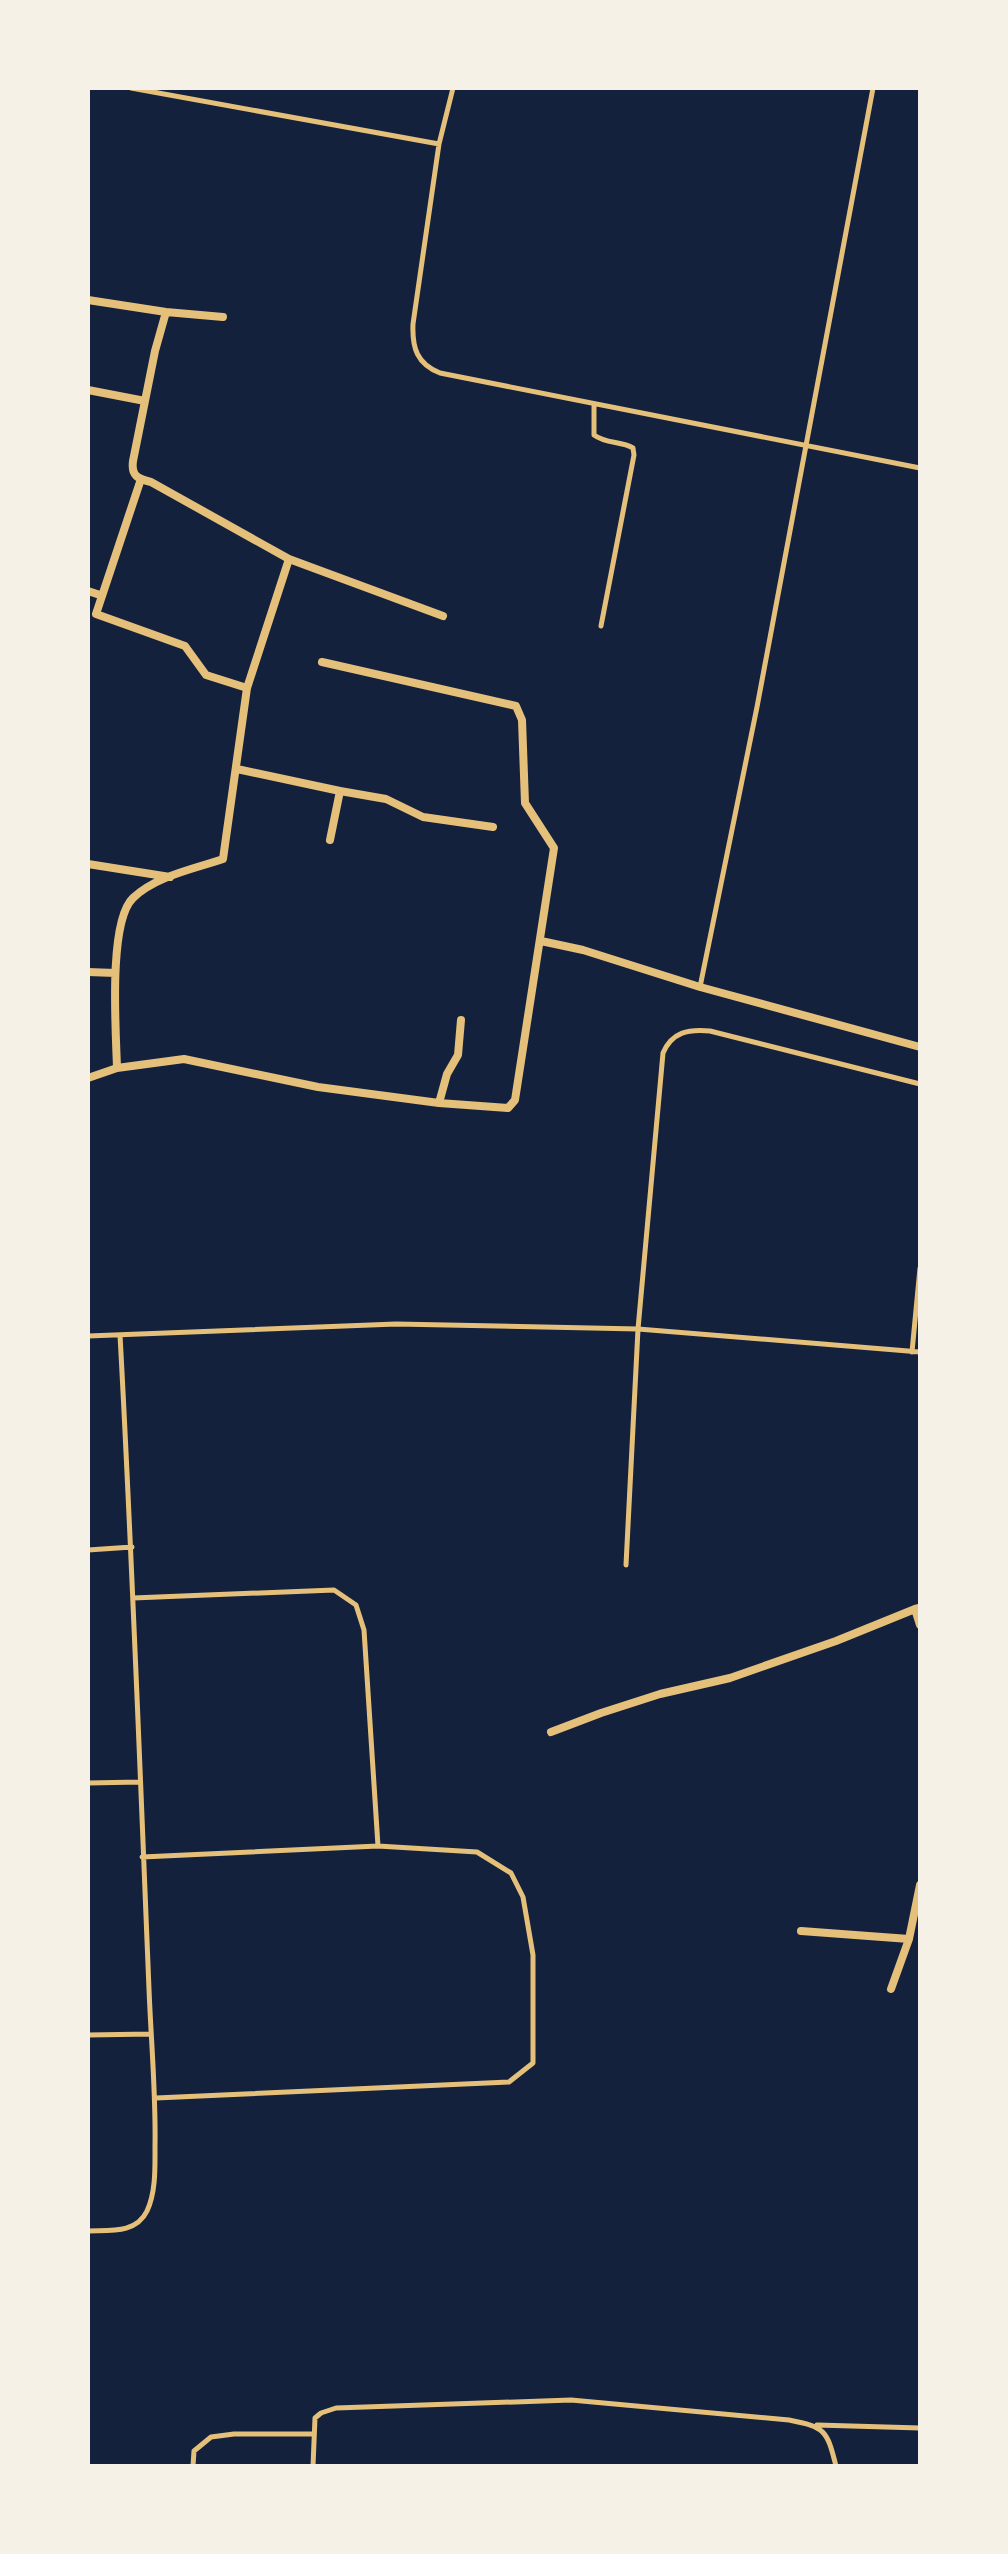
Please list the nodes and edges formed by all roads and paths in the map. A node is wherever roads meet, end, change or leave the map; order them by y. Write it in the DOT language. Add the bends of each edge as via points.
graph roads {
  1 [pos="131,88"];
  2 [pos="453,88"];
  3 [pos="873,88"];
  4 [pos="439,144"];
  5 [pos="88,300"];
  6 [pos="166,312"];
  7 [pos="223,317"];
  8 [pos="88,390"];
  9 [pos="145,401"];
  10 [pos="594,404"];
  11 [pos="805,447"];
  12 [pos="920,468"];
  13 [pos="141,479"];
  14 [pos="289,559"];
  15 [pos="88,591"];
  16 [pos="100,595"];
  17 [pos="443,616"];
  18 [pos="601,626"];
  19 [pos="322,662"];
  20 [pos="247,688"];
  21 [pos="237,769"];
  22 [pos="340,791"];
  23 [pos="493,827"];
  24 [pos="330,840"];
  25 [pos="88,864"];
  26 [pos="172,877"];
  27 [pos="541,941"];
  28 [pos="88,972"];
  29 [pos="115,973"];
  30 [pos="700,987"];
  31 [pos="461,1020"];
  32 [pos="920,1047"];
  33 [pos="117,1068"];
  34 [pos="88,1078"];
  35 [pos="920,1084"];
  36 [pos="439,1103"];
  37 [pos="920,1268"];
  38 [pos="638,1329"];
  39 [pos="120,1335"];
  40 [pos="88,1336"];
  41 [pos="912,1352"];
  42 [pos="920,1352"];
  43 [pos="132,1547"];
  44 [pos="88,1550"];
  45 [pos="626,1565"];
  46 [pos="133,1598"];
  47 [pos="918,1608"];
  48 [pos="920,1625"];
  49 [pos="551,1732"];
  50 [pos="140,1782"];
  51 [pos="88,1783"];
  52 [pos="378,1846"];
  53 [pos="142,1857"];
  54 [pos="920,1885"];
  55 [pos="801,1931"];
  56 [pos="909,1939"];
  57 [pos="891,1989"];
  58 [pos="151,2034"];
  59 [pos="88,2035"];
  60 [pos="156,2098"];
  61 [pos="88,2231"];
  62 [pos="812,2425"];
  63 [pos="920,2428"];
  64 [pos="314,2434"];
  65 [pos="193,2466"];
  66 [pos="313,2466"];
  67 [pos="836,2466"];
  1 -- 4 [label="lane"];
  2 -- 4 [label="lane"];
  3 -- 11 [label="lane"];
  4 -- 10 [label="lane" via="413,324 416,354 440,373"];
  5 -- 6 [label="street"];
  6 -- 7 [label="street"];
  6 -- 9 [label="street"];
  8 -- 9 [label="street"];
  9 -- 13 [label="street" via="132,468"];
  10 -- 11 [label="lane"];
  10 -- 18 [label="lane" via="594,435 628,445 634,455"];
  11 -- 12 [label="lane"];
  11 -- 30 [label="lane"];
  13 -- 14 [label="street"];
  13 -- 16 [label="street"];
  14 -- 17 [label="street"];
  14 -- 20 [label="street"];
  15 -- 16 [label="street"];
  16 -- 20 [label="street" via="96,614 185,646 206,675"];
  19 -- 27 [label="street" via="516,706 522,720 525,803 554,848"];
  20 -- 21 [label="street"];
  21 -- 22 [label="street"];
  21 -- 26 [label="street" via="223,859"];
  22 -- 23 [label="street" via="386,799 423,817"];
  22 -- 24 [label="street"];
  25 -- 26 [label="street"];
  26 -- 29 [label="street" via="131,900 122,916"];
  27 -- 30 [label="street"];
  27 -- 36 [label="street" via="515,1100 508,1108"];
  28 -- 29 [label="street"];
  29 -- 33 [label="street"];
  30 -- 32 [label="street"];
  31 -- 36 [label="street" via="458,1055"];
  33 -- 34 [label="street"];
  33 -- 36 [label="street" via="184,1059 318,1087"];
  35 -- 38 [label="lane" via="710,1031 681,1032 668,1041"];
  37 -- 41 [label="lane"];
  38 -- 39 [label="lane" via="396,1324"];
  38 -- 41 [label="lane"];
  38 -- 45 [label="lane"];
  39 -- 40 [label="lane"];
  39 -- 43 [label="lane"];
  41 -- 42 [label="lane"];
  43 -- 44 [label="lane"];
  43 -- 46 [label="lane"];
  46 -- 50 [label="lane"];
  46 -- 52 [label="lane" via="334,1590 356,1605 364,1630"];
  47 -- 48 [label="street"];
  47 -- 49 [label="street" via="730,1678 645,1699"];
  50 -- 51 [label="lane"];
  50 -- 53 [label="lane"];
  52 -- 53 [label="lane"];
  52 -- 60 [label="lane" via="477,1852 511,1873 523,1897 533,1955 533,2063 509,2082"];
  53 -- 58 [label="lane"];
  54 -- 56 [label="street"];
  55 -- 56 [label="street"];
  56 -- 57 [label="street"];
  58 -- 59 [label="lane"];
  58 -- 60 [label="lane"];
  60 -- 61 [label="lane" via="155,2178 147,2212 135,2226"];
  62 -- 63 [label="lane"];
  62 -- 64 [label="lane" via="571,2400 336,2408 317,2416"];
  62 -- 67 [label="lane" via="829,2437"];
  64 -- 65 [label="lane" via="211,2437 194,2451"];
  64 -- 66 [label="lane"];
}
